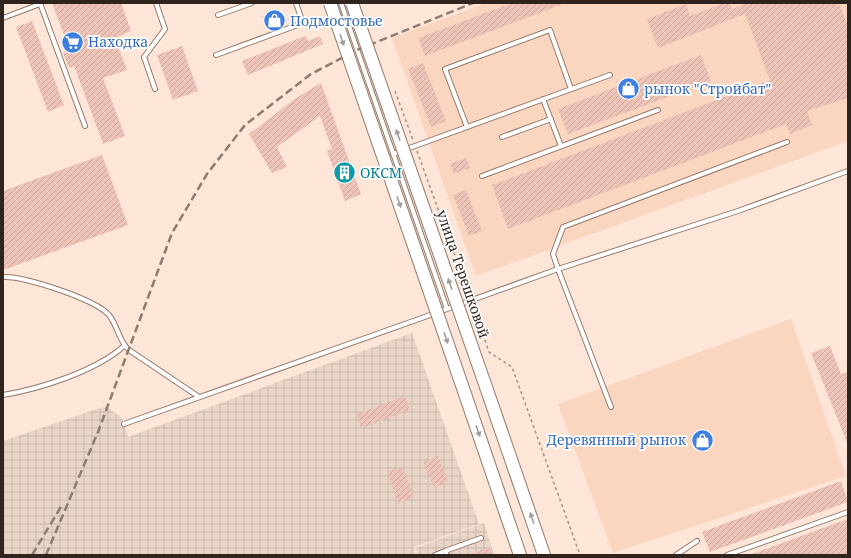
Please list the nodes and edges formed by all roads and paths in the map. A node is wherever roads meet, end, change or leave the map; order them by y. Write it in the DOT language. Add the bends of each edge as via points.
graph roads {
  1 [pos="40,3"];
  2 [pos="156,3"];
  3 [pos="252,3"];
  4 [pos="296,3"];
  5 [pos="330,3"];
  6 [pos="341,3"];
  7 [pos="352,3"];
  8 [pos="218,15"];
  9 [pos="3,18"];
  10 [pos="216,55"];
  11 [pos="610,75"];
  12 [pos="155,89"];
  13 [pos="571,89"];
  14 [pos="544,99"];
  15 [pos="658,110"];
  16 [pos="551,119"];
  17 [pos="85,126"];
  18 [pos="467,127"];
  19 [pos="502,137"];
  20 [pos="787,142"];
  21 [pos="561,146"];
  22 [pos="392,154"];
  23 [pos="848,171"];
  24 [pos="482,176"];
  25 [pos="558,269"];
  26 [pos="3,278"];
  27 [pos="471,300"];
  28 [pos="447,309"];
  29 [pos="124,346"];
  30 [pos="3,395"];
  31 [pos="199,396"];
  32 [pos="611,407"];
  33 [pos="124,424"];
  34 [pos="848,512"];
  35 [pos="481,538"];
  36 [pos="697,541"];
  37 [pos="446,553"];
  38 [pos="435,555"];
  39 [pos="520,555"];
  40 [pos="544,555"];
  41 [pos="580,555"];
  42 [pos="676,555"];
  43 [pos="727,555"];
  1 -- 9 [label="lane"];
  1 -- 17 [label="lane"];
  2 -- 12 [label="lane" via="166,29 144,58"];
  3 -- 8 [label="lane"];
  4 -- 10 [label="lane" via="303,23"];
  5 -- 39 [label="main road, one-way, bridge"];
  6 -- 22 [label="lane"];
  40 -- 7 [label="main road, улица Терешковой, one-way, bridge"];
  11 -- 13 [label="lane"];
  13 -- 14 [label="lane"];
  13 -- 18 [label="lane" via="550,30 445,70"];
  14 -- 16 [label="lane"];
  14 -- 18 [label="lane"];
  15 -- 21 [label="lane"];
  16 -- 19 [label="lane"];
  16 -- 21 [label="lane"];
  18 -- 22 [label="lane"];
  20 -- 25 [label="lane" via="563,227 553,254"];
  21 -- 24 [label="lane"];
  22 -- 28 [label="lane"];
  23 -- 25 [label="lane" via="738,211"];
  25 -- 27 [label="lane"];
  25 -- 32 [label="lane"];
  26 -- 29 [label="lane" via="11,277 45,285 90,302 109,315"];
  27 -- 28 [label="lane"];
  27 -- 41 [label="path" via="489,352 512,367"];
  28 -- 31 [label="lane"];
  29 -- 30 [label="lane" via="84,370 43,386"];
  29 -- 31 [label="lane"];
  31 -- 33 [label="lane"];
  34 -- 43 [label="lane"];
  35 -- 37 [label="lane"];
  36 -- 42 [label="lane"];
  37 -- 38 [label="lane"];
}
